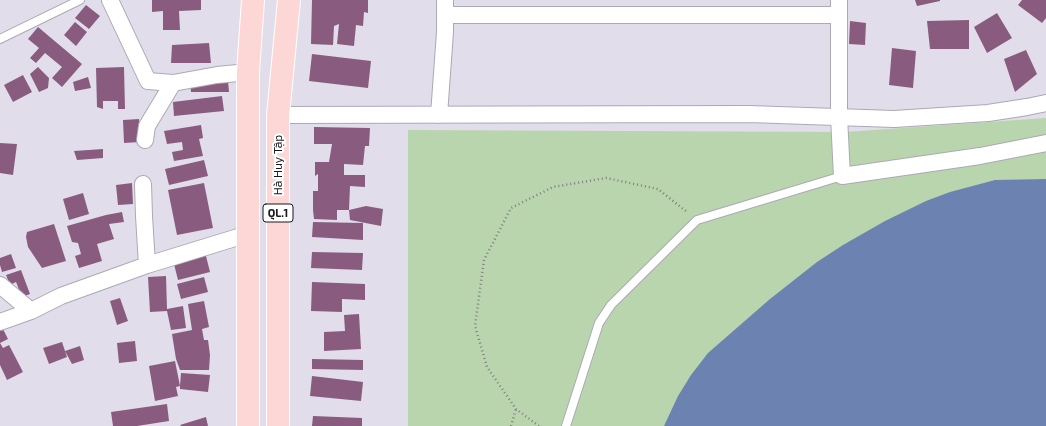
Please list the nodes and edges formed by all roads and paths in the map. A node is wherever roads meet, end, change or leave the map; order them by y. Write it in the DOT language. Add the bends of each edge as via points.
graph roads {
  1 [pos="80,0"];
  2 [pos="110,0"];
  3 [pos="252,0"];
  4 [pos="289,0"];
  5 [pos="445,7"];
  6 [pos="839,8"];
  7 [pos="0,39"];
  8 [pos="248,72"];
  9 [pos="173,83"];
  10 [pos="1046,103"];
  11 [pos="439,114"];
  12 [pos="278,115"];
  13 [pos="838,117"];
  14 [pos="145,140"];
  15 [pos="1046,143"];
  16 [pos="842,176"];
  17 [pos="144,184"];
  18 [pos="697,220"];
  19 [pos="248,234"];
  20 [pos="147,265"];
  21 [pos="0,285"];
  22 [pos="31,311"];
  23 [pos="0,322"];
  24 [pos="516,409"];
  25 [pos="248,426"];
  26 [pos="278,426"];
  27 [pos="511,426"];
  28 [pos="538,426"];
  29 [pos="566,426"];
  1 -- 7 [label="lane"];
  2 -- 9 [label="street" via="148,81"];
  3 -- 8 [label="main road, QL.1"];
  4 -- 12 [label="main road, Hà Huy Tập / QL.1"];
  5 -- 6 [label="street"];
  5 -- 11 [label="street"];
  6 -- 13 [label="street"];
  8 -- 9 [label="street"];
  8 -- 19 [label="main road, QL.1"];
  9 -- 14 [label="street" via="147,126"];
  10 -- 13 [label="street" via="988,113 894,119"];
  11 -- 12 [label="street"];
  11 -- 13 [label="street" via="749,114"];
  12 -- 26 [label="main road, Hà Huy Tập / QL.1"];
  13 -- 16 [label="street"];
  15 -- 16 [label="street" via="980,156"];
  16 -- 18 [label="lane"];
  17 -- 20 [label="street"];
  18 -- 24 [label="path" via="658,189 606,178 553,187 511,208 484,260 475,326 487,367"];
  18 -- 29 [label="lane" via="611,305 599,323"];
  19 -- 20 [label="street"];
  19 -- 25 [label="main road, QL.1"];
  20 -- 22 [label="street" via="61,296"];
  21 -- 22 [label="street"];
  22 -- 23 [label="street"];
  24 -- 27 [label="path"];
  24 -- 28 [label="path"];
}
